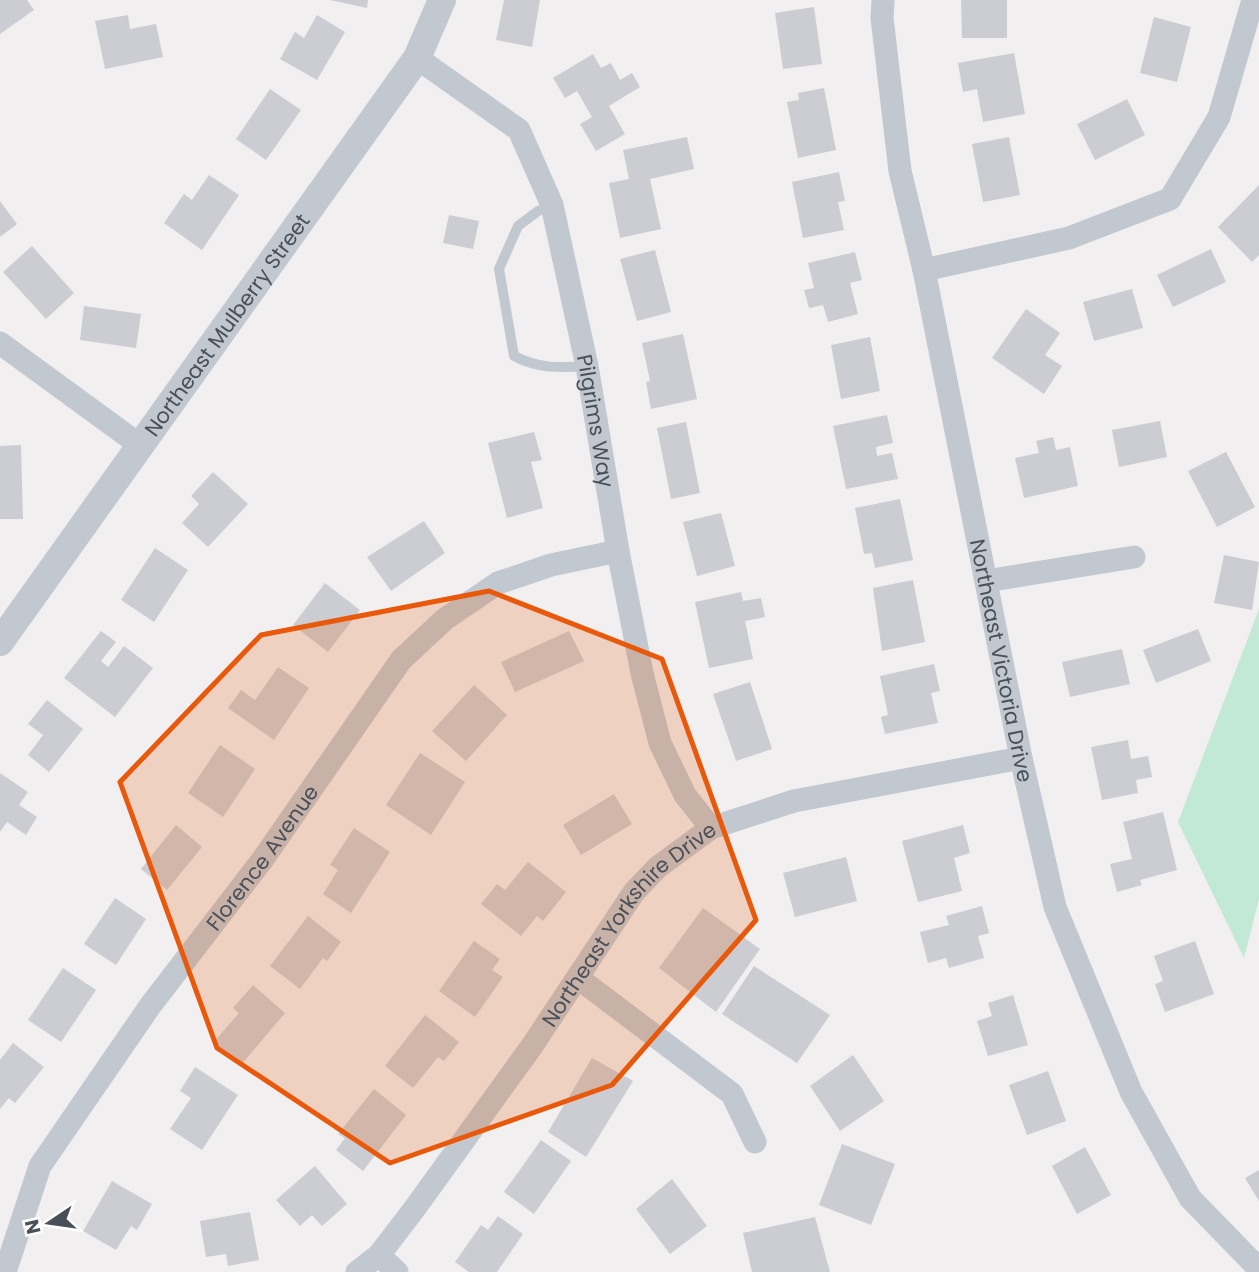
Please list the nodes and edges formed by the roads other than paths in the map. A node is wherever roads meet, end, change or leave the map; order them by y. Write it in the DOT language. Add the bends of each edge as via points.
graph roads {
  1 [pos="442,0"];
  2 [pos="884,0"];
  3 [pos="1253,0"];
  4 [pos="417,58"];
  5 [pos="552,205"];
  6 [pos="924,270"];
  7 [pos="0,343"];
  8 [pos="587,366"];
  9 [pos="141,446"];
  10 [pos="618,551"];
  11 [pos="1134,557"];
  12 [pos="986,581"];
  13 [pos="0,642"];
  14 [pos="1021,758"];
  15 [pos="711,828"];
  16 [pos="578,978"];
  17 [pos="755,1142"];
  18 [pos="379,1255"];
  19 [pos="1259,1269"];
  20 [pos="0,1270"];
  21 [pos="6,1272"];
  22 [pos="357,1272"];
  23 [pos="397,1272"];
  1 -- 4 [label="street, Northeast Mulberry Street"];
  2 -- 6 [label="street, Northeast Victoria Drive" via="882,19 900,171"];
  3 -- 6 [label="street" via="1219,117 1170,199 1069,238"];
  4 -- 5 [label="street, Pilgrims Way" via="519,130"];
  4 -- 9 [label="street, Northeast Mulberry Street"];
  5 -- 8 [label="street, Pilgrims Way"];
  5 -- 8 [label="lane" via="518,226 499,269 514,356 531,365"];
  6 -- 12 [label="street, Northeast Victoria Drive"];
  7 -- 9 [label="street"];
  8 -- 10 [label="street, Pilgrims Way"];
  9 -- 13 [label="street, Northeast Mulberry Street"];
  10 -- 15 [label="street, Pilgrims Way" via="660,743 685,794"];
  10 -- 21 [label="street, Florence Avenue" via="551,565 498,583 445,620 401,660 40,1166"];
  11 -- 12 [label="street"];
  12 -- 14 [label="street, Northeast Victoria Drive"];
  14 -- 15 [label="street, Northeast Yorkshire Drive" via="794,801"];
  14 -- 19 [label="street, Northeast Victoria Drive" via="1055,907 1131,1092 1190,1198"];
  15 -- 16 [label="street, Northeast Yorkshire Drive" via="658,867 634,892"];
  16 -- 17 [label="street" via="732,1094"];
  16 -- 18 [label="street, Northeast Yorkshire Drive"];
  18 -- 22 [label="street, Northeast Yorkshire Drive"];
  18 -- 23 [label="street"];
  20 -- 21 [label="street"];
}
